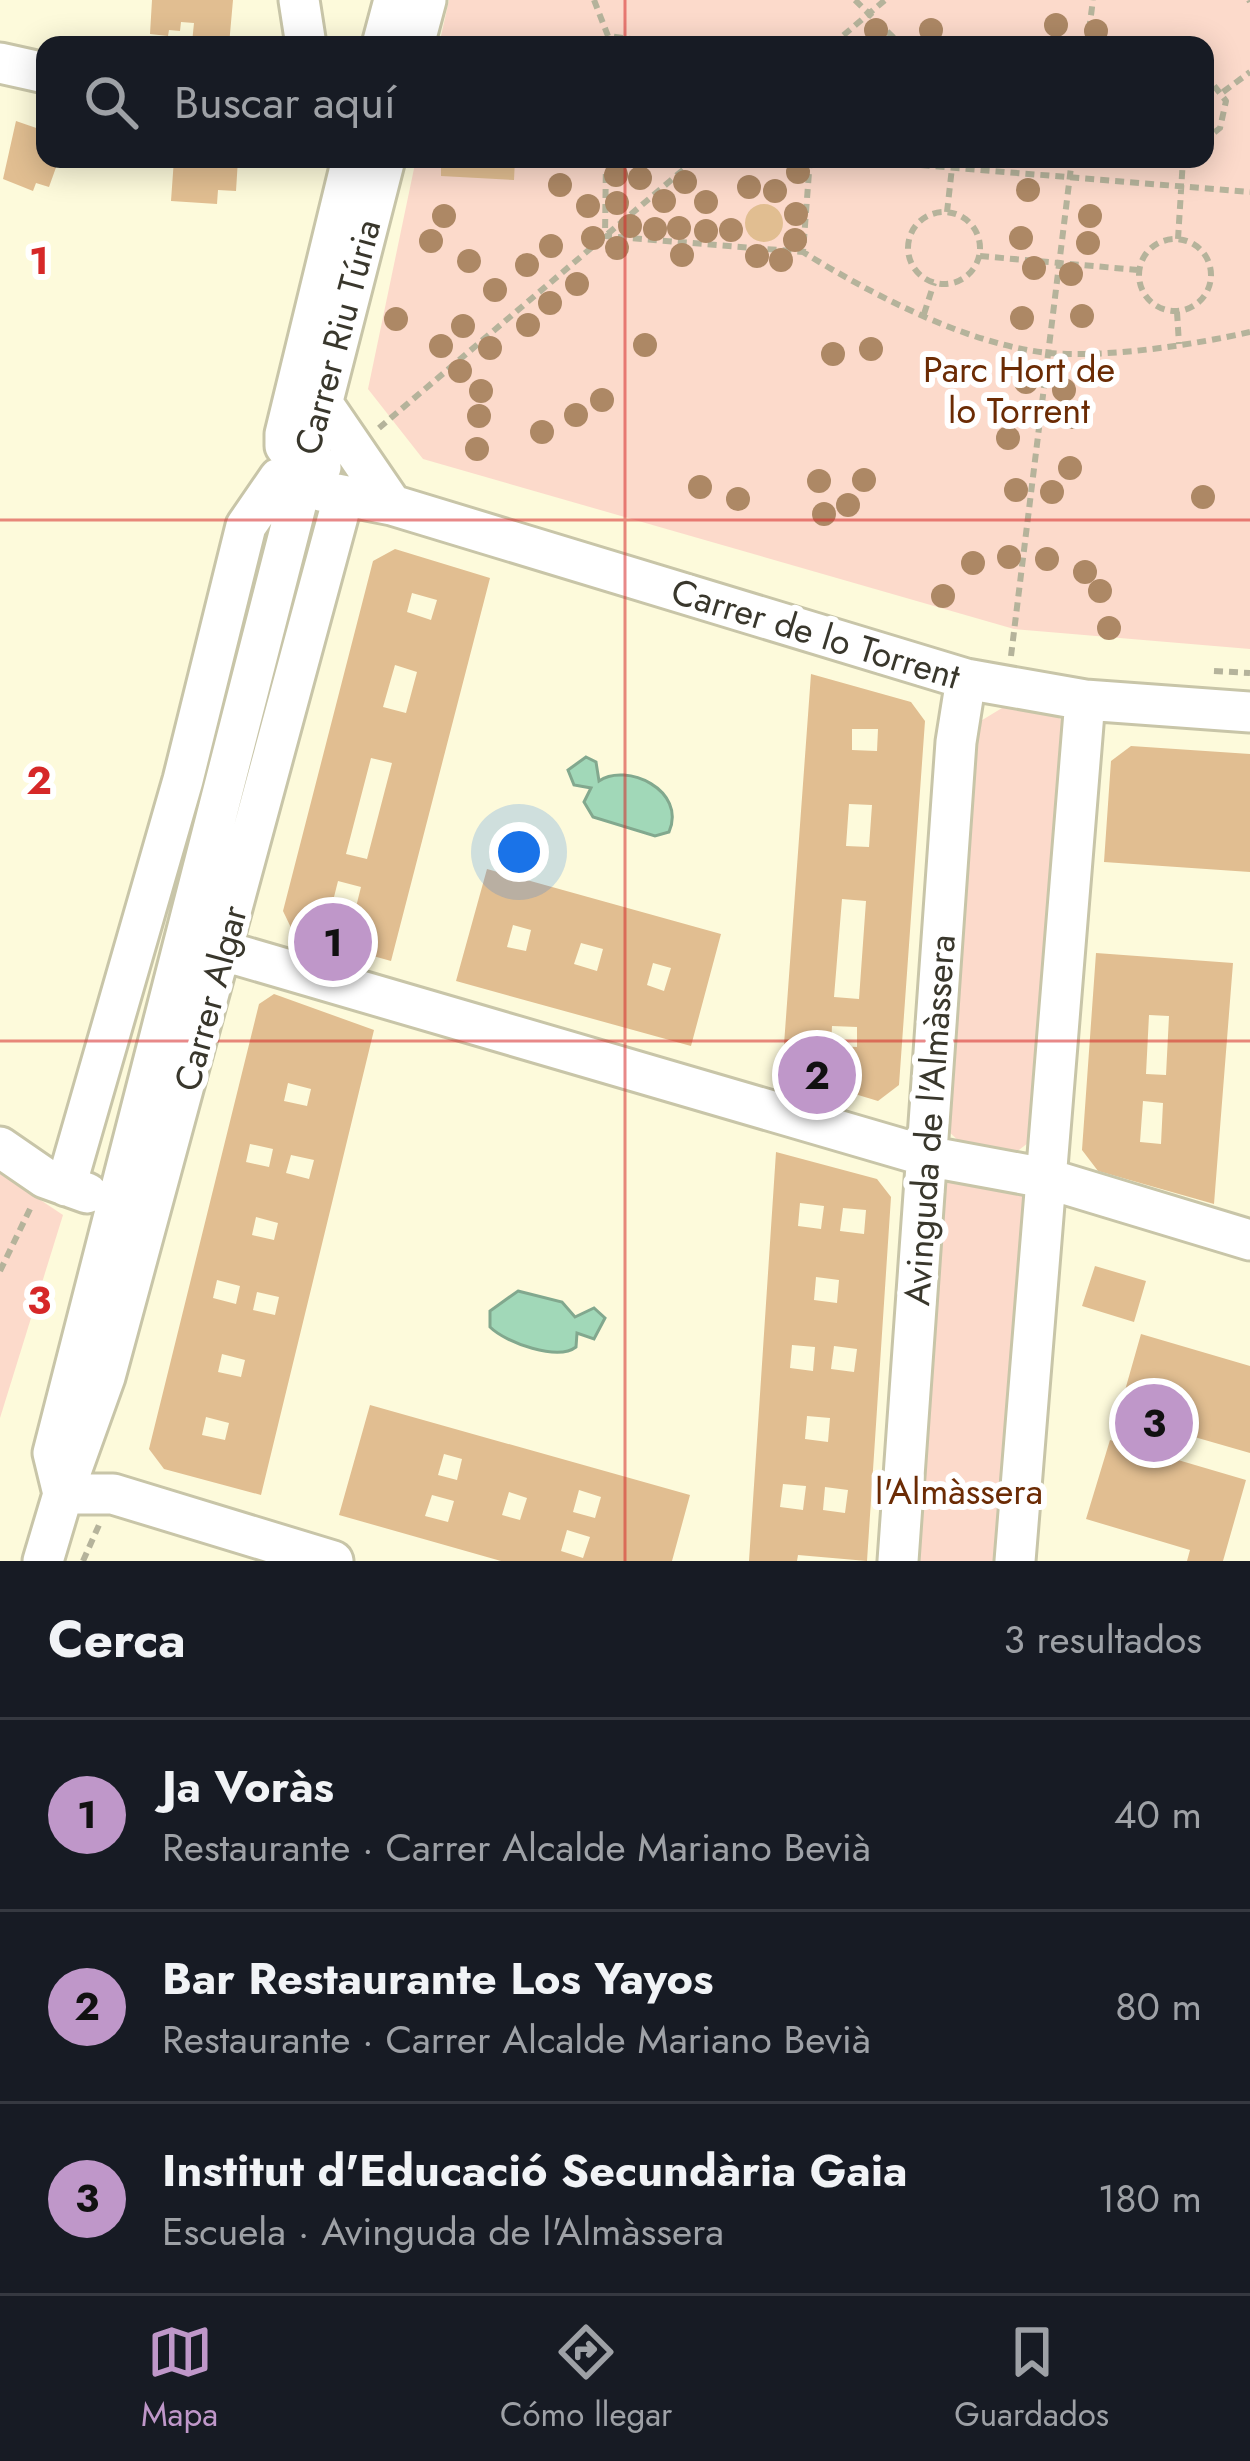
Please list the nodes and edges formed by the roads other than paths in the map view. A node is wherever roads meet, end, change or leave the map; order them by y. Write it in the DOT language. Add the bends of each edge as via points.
graph roads {
  1 [pos="299,0"];
  2 [pos="394,0"];
  3 [pos="426,0"];
  4 [pos="305,36"];
  5 [pos="384,36"];
  6 [pos="416,36"];
  7 [pos="0,63"];
  8 [pos="36,71"];
  9 [pos="350,168"];
  10 [pos="383,168"];
  11 [pos="322,404"];
  12 [pos="306,495"];
  13 [pos="392,505"];
  14 [pos="980,669"];
  15 [pos="1085,700"];
  16 [pos="1250,712"];
  17 [pos="183,939"];
  18 [pos="224,952"];
  19 [pos="0,1148"];
  20 [pos="926,1156"];
  21 [pos="1045,1178"];
  22 [pos="56,1182"];
  23 [pos="115,1202"];
  24 [pos="1250,1240"];
  25 [pos="63,1494"];
  26 [pos="43,1561"];
  27 [pos="333,1561"];
  28 [pos="898,1561"];
  29 [pos="1015,1561"];
  1 -- 4 [label="street"];
  2 -- 5 [label="street"];
  3 -- 6 [label="street"];
  7 -- 8 [label="street"];
  9 -- 12 [label="street, Carrer Riu Túria" via="269,442"];
  10 -- 11 [label="street, Carrer Riu Túria"];
  11 -- 12 [label="street, Carrer Riu Túria"];
  11 -- 13 [label="street"];
  12 -- 13 [label="street, Carrer de lo Torrent" via="325,465"];
  12 -- 17 [label="street, Carrer Algar"];
  12 -- 18 [label="street, Carrer Algar"];
  12 -- 22 [label="street" via="247,526 183,780"];
  13 -- 14 [label="street, Carrer de lo Torrent"];
  14 -- 15 [label="street, Carrer de lo Torrent"];
  14 -- 20 [label="street, Avinguda de l'Almàssera" via="956,742"];
  15 -- 16 [label="street, Carrer de lo Torrent"];
  15 -- 21 [label="street"];
  17 -- 18 [label="street"];
  17 -- 23 [label="street, Carrer Algar"];
  18 -- 20 [label="street"];
  18 -- 25 [label="street, Carrer Algar" via="105,1377"];
  19 -- 22 [label="street"];
  20 -- 21 [label="street"];
  20 -- 28 [label="street, Avinguda de l'Almàssera"];
  21 -- 24 [label="street"];
  21 -- 29 [label="street"];
  22 -- 23 [label="street"];
  23 -- 25 [label="street, Carrer Algar" via="53,1453"];
  25 -- 26 [label="street, Carrer Algar"];
  25 -- 27 [label="street" via="113,1494"];
}
